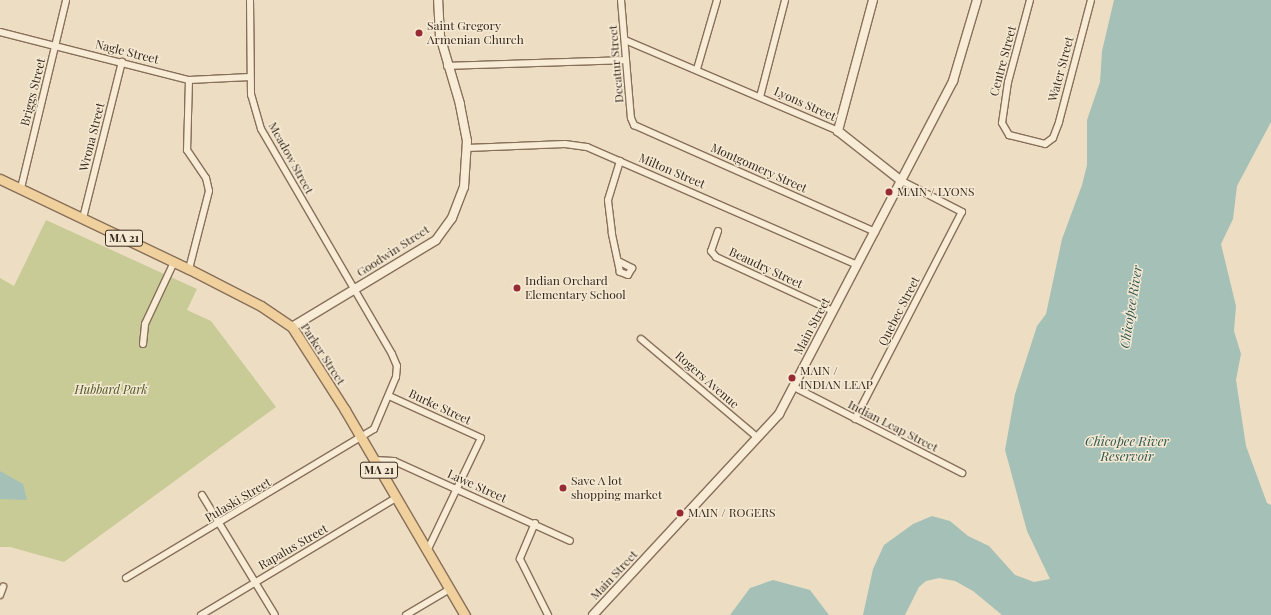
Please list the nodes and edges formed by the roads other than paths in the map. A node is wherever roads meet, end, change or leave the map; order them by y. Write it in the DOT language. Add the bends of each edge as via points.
graph roads {
  1 [pos="66,0"];
  2 [pos="250,0"];
  3 [pos="438,0"];
  4 [pos="621,0"];
  5 [pos="717,0"];
  6 [pos="785,0"];
  7 [pos="874,0"];
  8 [pos="976,0"];
  9 [pos="1030,0"];
  10 [pos="1091,0"];
  11 [pos="0,32"];
  12 [pos="625,40"];
  13 [pos="56,46"];
  14 [pos="626,60"];
  15 [pos="122,62"];
  16 [pos="447,66"];
  17 [pos="696,69"];
  18 [pos="250,78"];
  19 [pos="189,80"];
  20 [pos="760,97"];
  21 [pos="634,125"];
  22 [pos="838,131"];
  23 [pos="1049,142"];
  24 [pos="467,148"];
  25 [pos="620,161"];
  26 [pos="0,179"];
  27 [pos="900,180"];
  28 [pos="21,188"];
  29 [pos="962,212"];
  30 [pos="82,218"];
  31 [pos="718,231"];
  32 [pos="875,232"];
  33 [pos="618,261"];
  34 [pos="174,262"];
  35 [pos="857,265"];
  36 [pos="190,269"];
  37 [pos="354,290"];
  38 [pos="833,311"];
  39 [pos="292,327"];
  40 [pos="641,339"];
  41 [pos="143,344"];
  42 [pos="794,387"];
  43 [pos="389,396"];
  44 [pos="855,419"];
  45 [pos="758,438"];
  46 [pos="360,439"];
  47 [pos="373,460"];
  48 [pos="962,472"];
  49 [pos="458,490"];
  50 [pos="202,495"];
  51 [pos="396,498"];
  52 [pos="219,524"];
  53 [pos="535,524"];
  54 [pos="570,542"];
  55 [pos="427,551"];
  56 [pos="126,578"];
  57 [pos="254,582"];
  58 [pos="3,587"];
  59 [pos="450,589"];
  60 [pos="0,595"];
  61 [pos="201,615"];
  62 [pos="274,615"];
  63 [pos="406,615"];
  64 [pos="465,615"];
  65 [pos="548,615"];
  66 [pos="593,615"];
  1 -- 13 [label="street, Briggs Street"];
  2 -- 18 [label="street, Meadow Street"];
  3 -- 16 [label="main road, Goodwin Street" via="440,36"];
  4 -- 12 [label="street, Decatur Street"];
  5 -- 17 [label="street"];
  6 -- 20 [label="street"];
  7 -- 22 [label="main road"];
  8 -- 27 [label="main road, Main Street" via="953,81"];
  9 -- 23 [label="street, Centre Street" via="1003,103 1004,128 1009,135 1042,144"];
  10 -- 23 [label="street, Water Street" via="1059,122"];
  11 -- 13 [label="street, Nagle Street"];
  12 -- 14 [label="street, Decatur Street"];
  12 -- 17 [label="street, Lyons Street"];
  13 -- 15 [label="street, Nagle Street"];
  13 -- 28 [label="street, Briggs Street"];
  14 -- 16 [label="street"];
  14 -- 21 [label="street, Decatur Street" via="631,118"];
  15 -- 19 [label="street, Nagle Street"];
  15 -- 30 [label="street, Wrona Street"];
  16 -- 24 [label="main road, Goodwin Street" via="460,104"];
  17 -- 20 [label="street, Lyons Street"];
  18 -- 19 [label="street, Nagle Street"];
  18 -- 37 [label="street, Meadow Street" via="251,95 260,129"];
  19 -- 36 [label="street" via="186,150 206,178 209,191"];
  20 -- 22 [label="street, Lyons Street"];
  21 -- 32 [label="street, Montgomery Street"];
  22 -- 27 [label="main road, Lyons Street"];
  24 -- 25 [label="street, Milton Street" via="577,145"];
  24 -- 37 [label="main road, Goodwin Street" via="464,187 452,218 436,240"];
  25 -- 33 [label="street" via="608,194"];
  25 -- 35 [label="street, Milton Street"];
  26 -- 28 [label="main road, Parker Street / MA 21"];
  27 -- 29 [label="street, Lyons Street"];
  27 -- 32 [label="main road, Main Street"];
  28 -- 30 [label="main road, Parker Street / MA 21"];
  29 -- 44 [label="street, Quebec Street"];
  30 -- 34 [label="main road, Parker Street / MA 21"];
  31 -- 38 [label="street, Beaudry Street" via="711,251 716,257"];
  32 -- 35 [label="main road, Main Street"];
  34 -- 36 [label="main road, Parker Street / MA 21"];
  34 -- 41 [label="street" via="145,324"];
  35 -- 38 [label="main road, Main Street"];
  36 -- 39 [label="main road, Parker Street / MA 21" via="261,306"];
  37 -- 39 [label="main road, Goodwin Street"];
  37 -- 43 [label="street, Meadow Street" via="396,361 396,377"];
  38 -- 42 [label="main road, Main Street"];
  39 -- 46 [label="main road, Parker Street / MA 21"];
  40 -- 45 [label="street, Rogers Avenue"];
  42 -- 44 [label="street, Indian Leap Street"];
  42 -- 45 [label="main road, Main Street" via="779,414"];
  43 -- 46 [label="street, Pulaski Street" via="374,429"];
  43 -- 49 [label="street, Burke Street" via="481,438"];
  44 -- 48 [label="street, Indian Leap Street"];
  45 -- 66 [label="main road, Main Street"];
  46 -- 47 [label="main road, Parker Street / MA 21"];
  46 -- 52 [label="street, Pulaski Street"];
  47 -- 49 [label="street, Lawe Street" via="394,461"];
  47 -- 51 [label="main road, Parker Street / MA 21"];
  49 -- 53 [label="street, Lawe Street"];
  49 -- 55 [label="street"];
  50 -- 52 [label="street"];
  51 -- 55 [label="main road, Parker Street / MA 21"];
  51 -- 57 [label="street, Rapalus Street"];
  52 -- 56 [label="street, Pulaski Street"];
  52 -- 57 [label="street"];
  53 -- 54 [label="street, Lawe Street"];
  53 -- 65 [label="street" via="520,559"];
  55 -- 59 [label="main road, Parker Street / MA 21"];
  57 -- 61 [label="street, Rapalus Street"];
  57 -- 62 [label="street"];
  58 -- 60 [label="street"];
  59 -- 63 [label="street"];
  59 -- 64 [label="main road, Parker Street / MA 21"];
}
